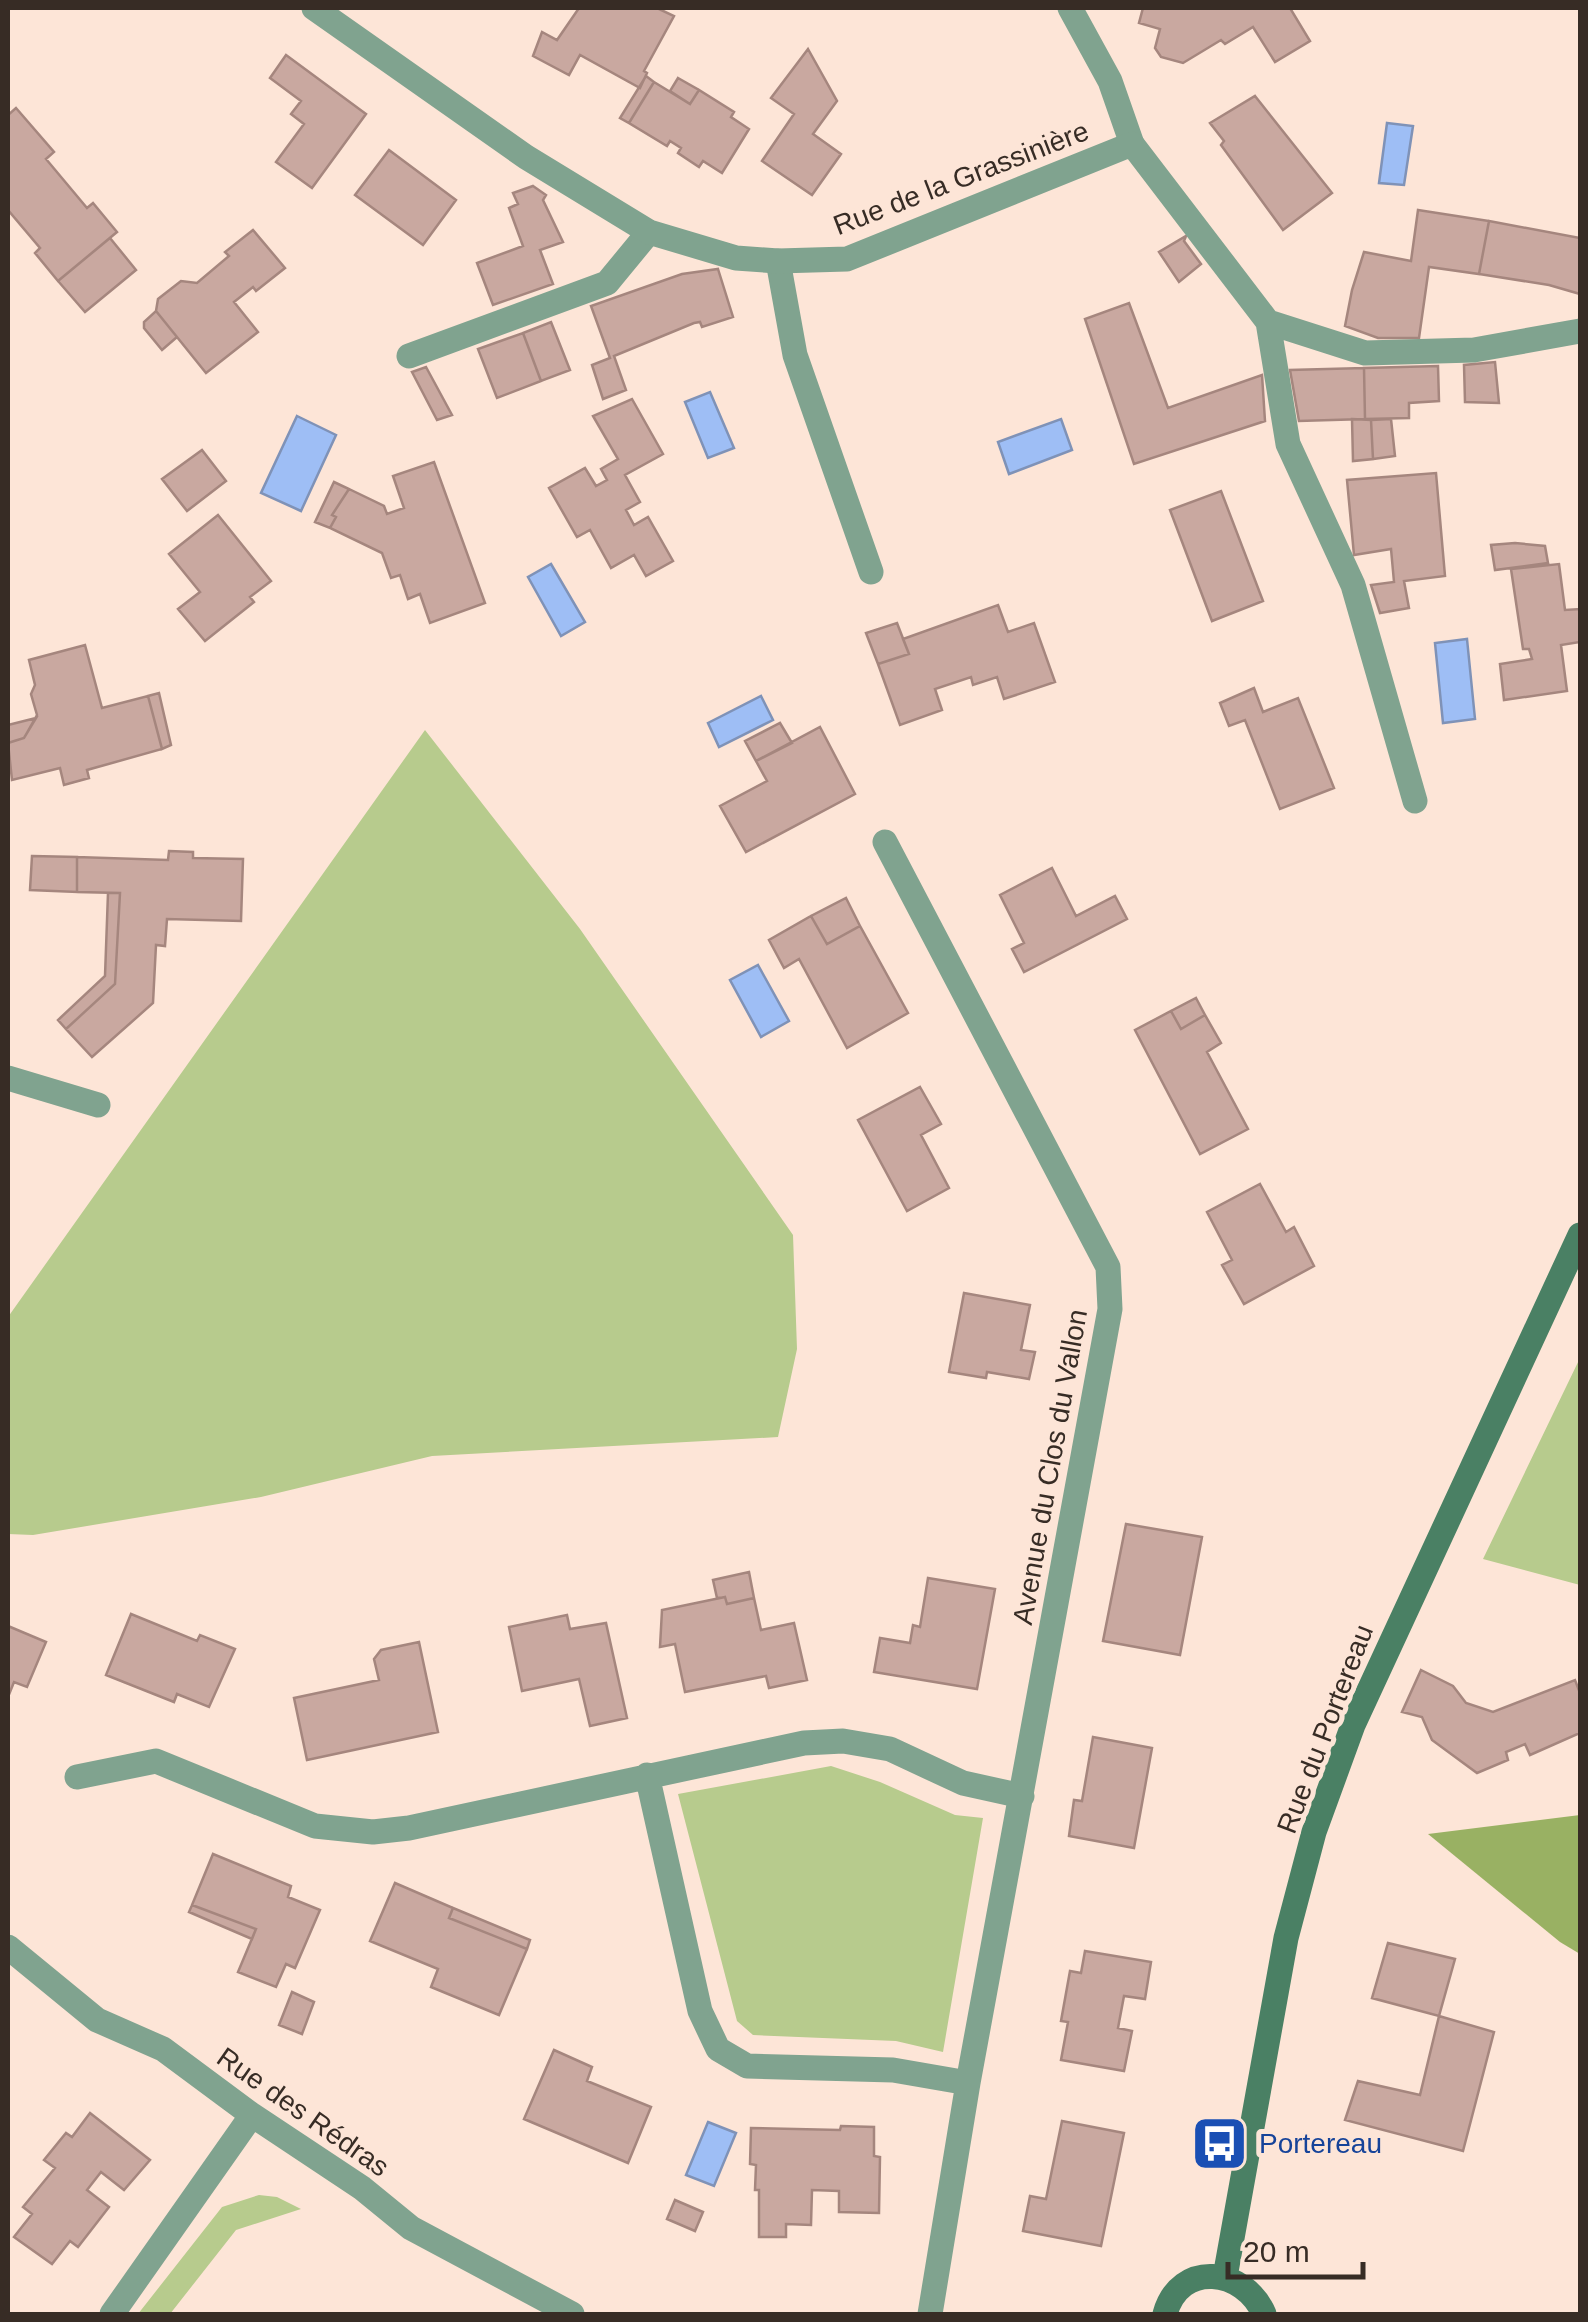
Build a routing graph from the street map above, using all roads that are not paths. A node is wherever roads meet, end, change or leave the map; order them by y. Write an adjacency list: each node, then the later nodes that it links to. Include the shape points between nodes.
1 (314, 8): 4 (street, Rue de la Grassinière, via 526,157)
2 (1070, 8): 3 (street, via 1110,81)
3 (1132, 144): 5 (street, Rue de la Grassinière, via 847,259); 6 (street, Rue de la Grassinière)
4 (650, 232): 5 (street, Rue de la Grassinière, via 736,258); 8 (street, via 607,283)
5 (778, 261): 9 (street, via 796,356)
6 (1268, 322): 7 (street, via 1365,353 1474,350); 10 (street, Rue de la Grassinière, via 1288,444 1353,585)
7 (1580, 331)
8 (408, 356)
9 (871, 572)
10 (1415, 801)
11 (885, 842): 17 (street, Avenue du Clos du Vallon, via 1108,1267 1110,1309)
12 (8, 1078): 13 (street)
13 (98, 1105)
14 (1580, 1235): 21 (street, Rue du Portereau, via 1353,1725 1314,1832 1286,1938)
15 (647, 1775): 16 (street, via 373,1832 316,1826 156,1761); 17 (street, via 843,1741 890,1750 964,1783); 19 (street, via 700,2012 718,2049 746,2066 892,2070)
16 (77, 1777)
17 (1022, 1796): 19 (street, Avenue du Clos du Vallon)
18 (8, 1947): 20 (street, Rue des Rédras, via 98,2020 163,2049)
19 (968, 2083): 24 (street, Avenue du Clos du Vallon)
20 (252, 2115): 22 (street); 23 (street, Rue des Rédras, via 411,2228)
21 (1225, 2278): 25 (street, via 1190,2282); 26 (street, via 1255,2296)
22 (112, 2314)
23 (572, 2314)
24 (930, 2314)
25 (1165, 2314)
26 (1264, 2314)

